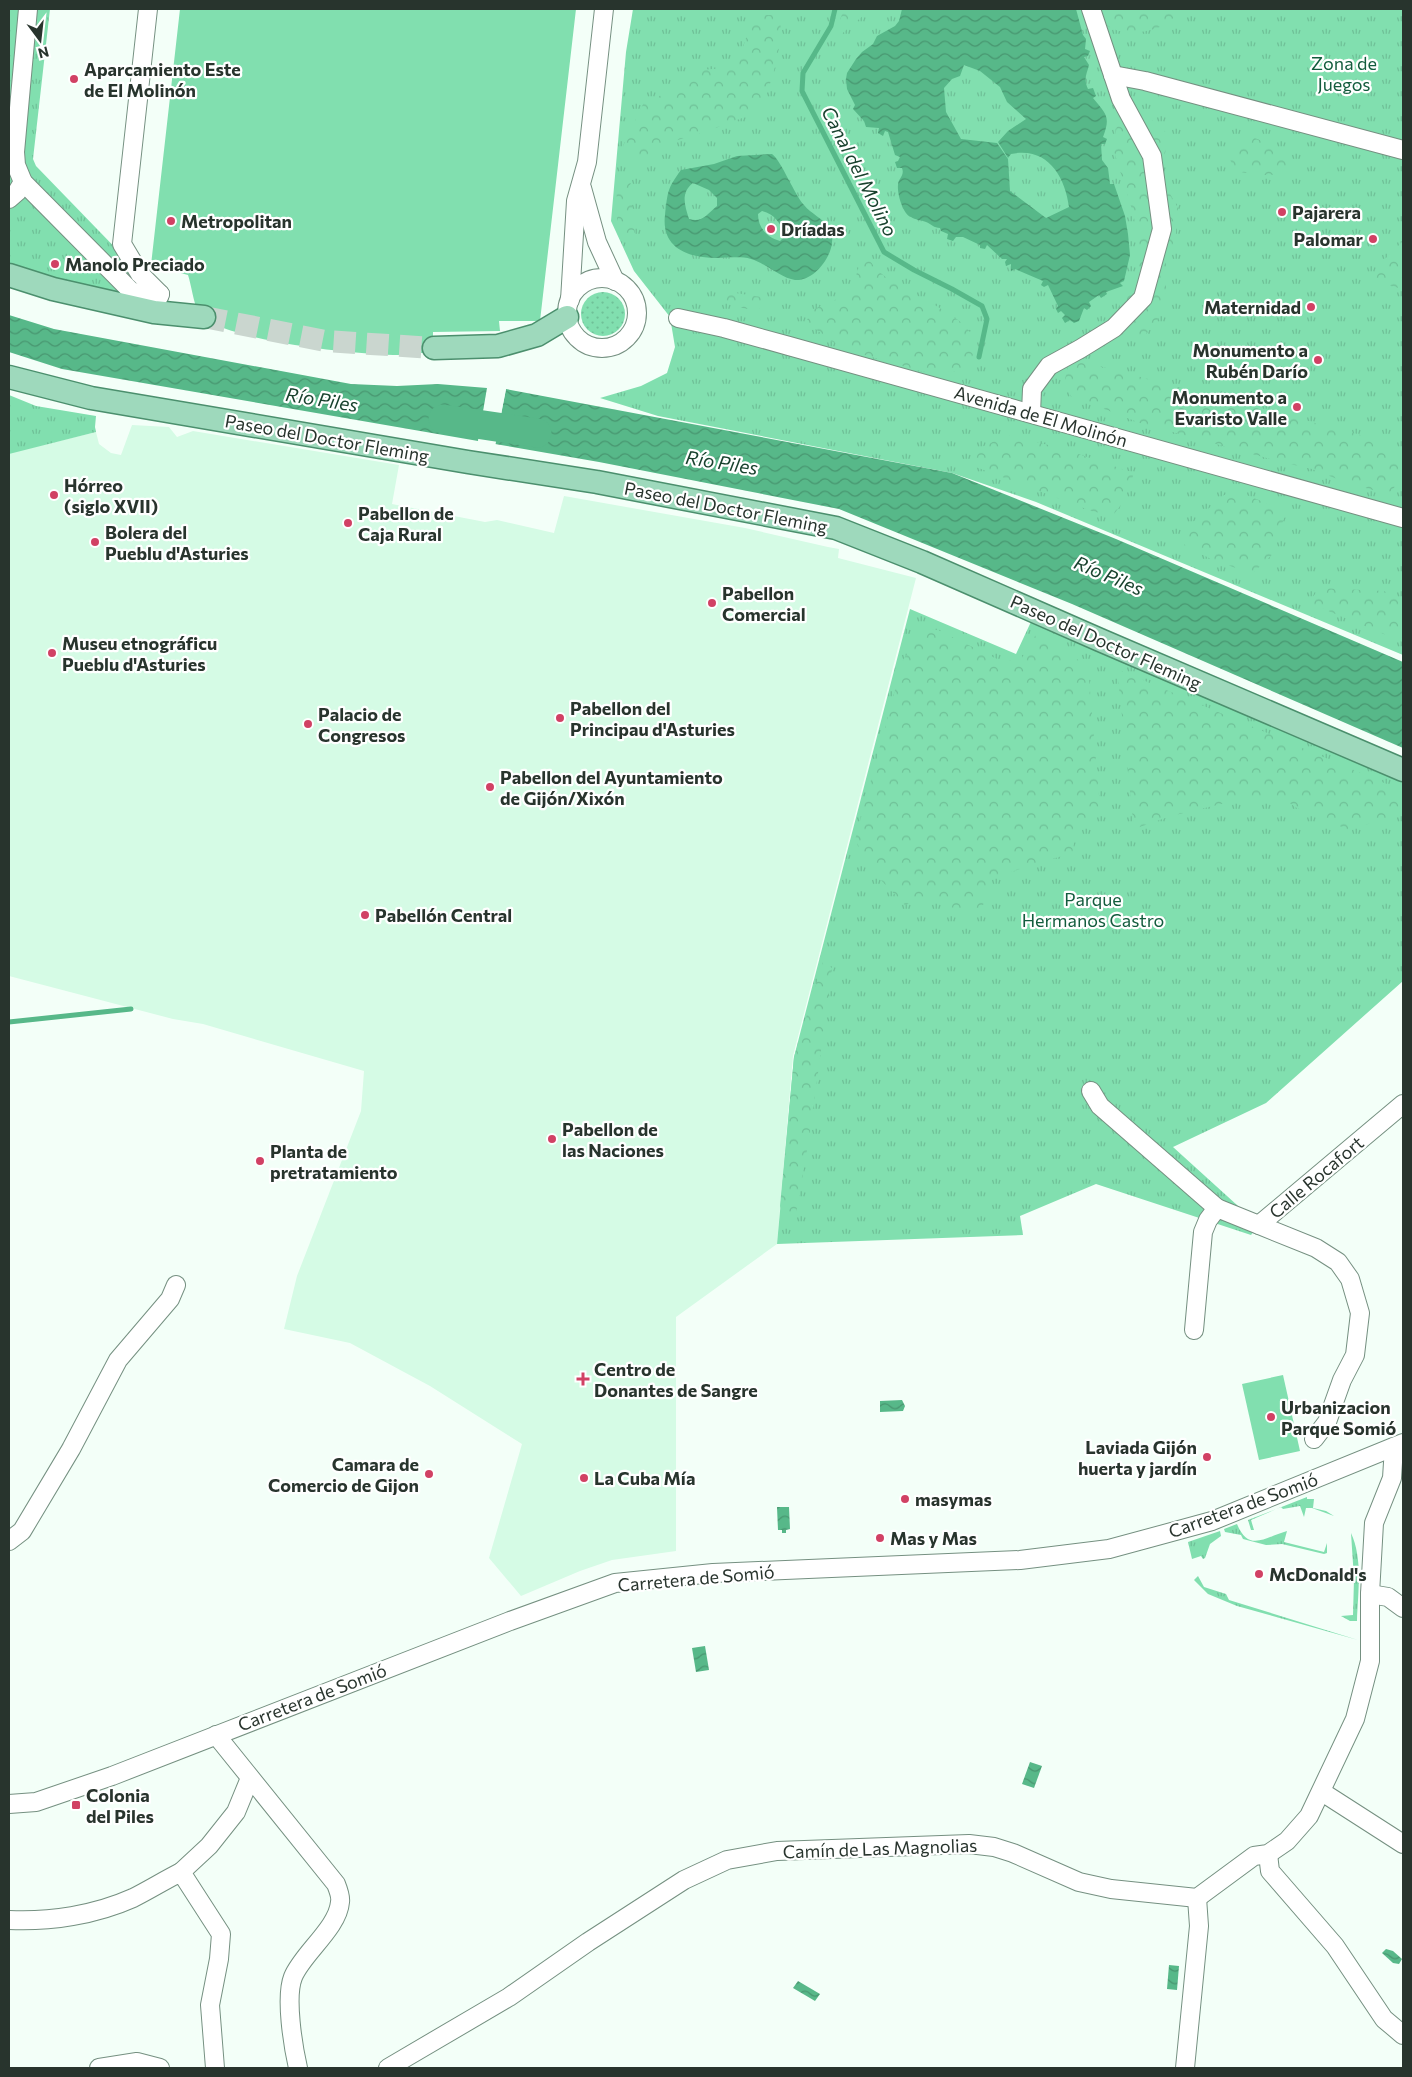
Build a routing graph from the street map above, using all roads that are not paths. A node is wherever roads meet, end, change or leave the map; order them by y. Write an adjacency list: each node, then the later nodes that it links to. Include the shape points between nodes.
1 (28, 9): 7 (street, via 15,152)
2 (148, 9): 12 (street, via 122,244)
3 (604, 9): 8 (street)
4 (1091, 9): 5 (street)
5 (1113, 75): 6 (street); 18 (street, via 1121,99 1152,156 1162,229 1143,298 1114,328 1049,366 1032,389)
6 (1403, 150)
7 (23, 182): 9 (street); 12 (street, via 132,292)
8 (582, 185): 11 (street, via 597,242); 13 (street, via 576,200)
9 (9, 200)
10 (9, 275): 12 (main road, via 53,289)
11 (615, 281): 13 (street, via 589,281 581,286); 13 (street, via 630,292 636,309 634,327 622,341 606,348 588,345 574,334)
12 (157, 303): 14 (main road)
13 (568, 308): 16 (main road, via 537,335 498,346)
14 (204, 318)
15 (678, 318): 18 (street, Avenida de El Molinón)
16 (434, 348)
17 (9, 377): 20 (main road, Paseo del Doctor Fleming, via 91,398 597,482 836,528)
18 (1031, 413): 19 (street, Avenida de El Molinón)
19 (1403, 518)
20 (1403, 770)
21 (1091, 1091): 23 (street, via 1100,1106)
22 (1403, 1104): 24 (street, Calle Rocafort)
23 (1217, 1208): 24 (street); 26 (street, via 1203,1232)
24 (1259, 1225): 27 (street, Calle Rocafort, via 1316,1248 1338,1262 1350,1279 1360,1313 1355,1354 1327,1422)
25 (176, 1284): 29 (street, via 170,1299 118,1360 27,1523)
26 (1194, 1330)
27 (1314, 1439)
28 (1398, 1445): 30 (street, via 1392,1478 1374,1523); 32 (street, Carretera de Somió, via 1212,1521 1109,1549 1020,1560 713,1573 615,1583)
29 (9, 1541)
30 (1370, 1594): 31 (street, via 1388,1597); 34 (street, via 1370,1661 1355,1719)
31 (1403, 1608)
32 (216, 1735): 33 (street); 35 (street, Carretera de Somió, via 36,1802)
33 (250, 1778): 38 (street, via 236,1812 209,1846); 45 (street, via 336,1884 340,1902 337,1915 293,1976 290,1993)
34 (1322, 1792): 36 (street); 37 (street, via 1309,1816 1287,1840)
35 (9, 1804)
36 (1403, 1844)
37 (1268, 1854): 39 (street, via 1254,1856); 41 (street, via 1270,1871 1335,1946 1384,2019)
38 (181, 1872): 40 (street, via 132,1898 87,1914 30,1921); 44 (street, via 221,1934 210,2005)
39 (1197, 1898): 46 (street, Camín de Las Magnolias, via 1111,1889 1079,1882 994,1846 969,1844 777,1851 727,1860 684,1880 509,1997); 47 (street, via 1199,1926)
40 (9, 1920)
41 (1403, 2035)
42 (98, 2068): 43 (street, via 137,2062)
43 (160, 2068)
44 (215, 2068)
45 (298, 2068)
46 (388, 2068)
47 (1185, 2068)

